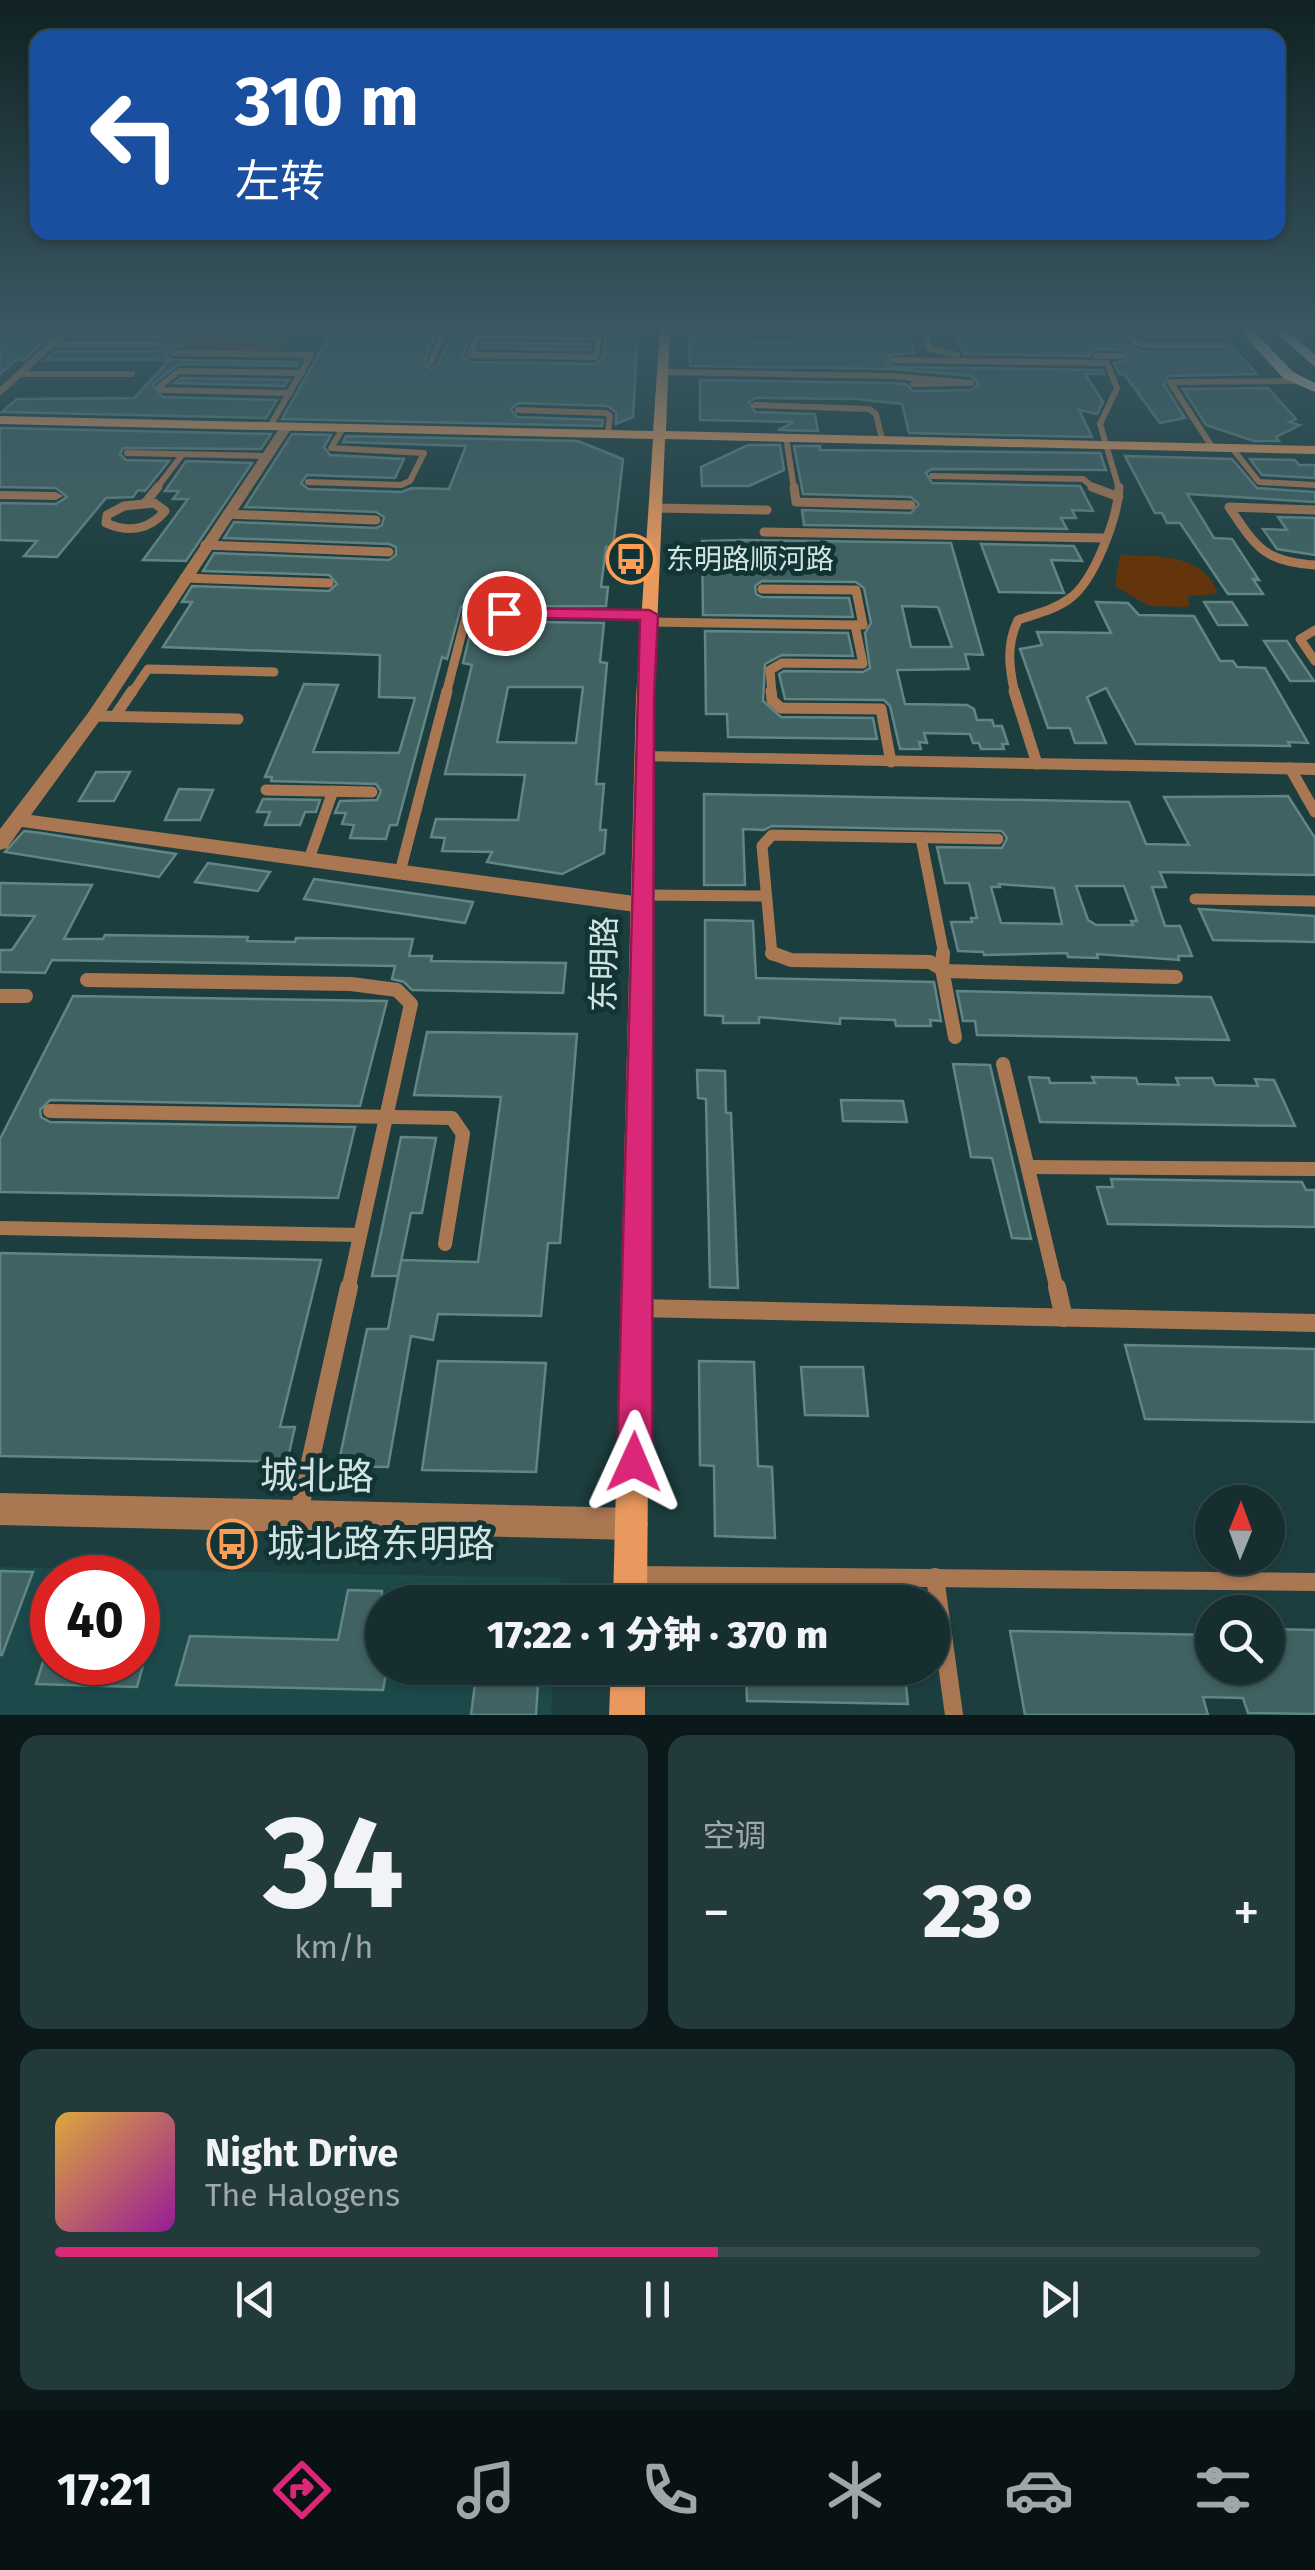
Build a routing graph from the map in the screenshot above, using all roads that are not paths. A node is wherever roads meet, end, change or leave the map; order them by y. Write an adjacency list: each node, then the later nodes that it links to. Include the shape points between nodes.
1 (285, 408): 8 (lane)
2 (660, 408): 11 (street, 东明路)
3 (841, 408): 13 (lane, via 876,414)
4 (1113, 408): 14 (lane, via 1100,424)
5 (1187, 408): 15 (lane)
6 (518, 410): 10 (lane, via 606,413)
7 (0, 420): 8 (street)
8 (278, 426): 9 (street); 20 (street)
9 (343, 428): 10 (street); 22 (lane, via 330,448 424,453 410,481)
10 (608, 434): 11 (street)
11 (659, 434): 12 (street); 29 (street, 东明路)
12 (786, 437): 13 (street); 28 (lane, via 796,502)
13 (882, 439): 14 (street)
14 (1104, 444): 15 (street); 26 (lane)
15 (1212, 447): 16 (street)
16 (1232, 448): 17 (street); 23 (lane, via 1260,482)
17 (1315, 450)
18 (127, 454): 19 (lane)
19 (182, 454): 20 (lane); 27 (lane)
20 (266, 456): 32 (street)
21 (932, 476): 26 (lane, via 1084,479 1097,492)
22 (308, 482)
23 (1315, 485)
24 (0, 495): 25 (street)
25 (56, 496)
26 (1119, 497): 35 (lane)
27 (144, 502): 27 (lane, via 159,505 164,515 131,529 106,523 117,508)
28 (911, 505)
29 (655, 508): 30 (lane); 42 (street, 东明路)
30 (767, 510)
31 (1315, 510): 38 (lane, via 1229,507 1265,557)
32 (227, 514): 33 (lane); 36 (street)
33 (376, 520)
34 (764, 532): 35 (lane)
35 (1104, 538): 52 (lane, via 1076,596 1018,620 1008,637 1008,664)
36 (206, 545): 37 (lane); 39 (street)
37 (389, 552)
38 (1315, 565)
39 (184, 578): 40 (lane); 47 (street)
40 (330, 582)
41 (762, 589): 43 (lane, via 856,590 863,625)
42 (649, 619): 43 (lane); 50 (street, 东明路); 64 (lane, via 467,613)
43 (855, 625): 51 (lane, via 863,664 782,663 770,670 772,700 781,708 881,710)
44 (1315, 630): 45 (lane, via 1300,638)
45 (1315, 661)
46 (274, 672): 48 (lane, via 148,669)
47 (94, 716): 48 (lane); 59 (street)
48 (115, 716): 49 (lane)
49 (238, 719)
50 (644, 758): 51 (street); 67 (street, 东明路)
51 (892, 762): 52 (street)
52 (1037, 764): 53 (street)
53 (1290, 768): 54 (street); 58 (lane)
54 (1315, 769)
55 (266, 790): 56 (lane)
56 (333, 791): 57 (lane); 63 (lane)
57 (372, 792)
58 (1315, 812)
59 (20, 820): 62 (street); 63 (street)
60 (921, 838): 61 (lane); 65 (lane, via 772,835 762,846); 69 (lane)
61 (998, 839)
62 (0, 844)
63 (310, 860): 64 (street)
64 (400, 872): 67 (street)
65 (766, 896): 67 (lane); 69 (lane, via 772,956 930,962)
66 (1195, 898): 68 (lane)
67 (642, 900): 83 (street, 东明路)
68 (1315, 901)
69 (942, 970): 70 (lane); 74 (lane)
70 (1176, 976)
71 (87, 980): 77 (lane, via 397,990 412,1004)
72 (0, 996): 73 (lane)
73 (26, 996)
74 (955, 1036)
75 (1003, 1064): 78 (lane)
76 (50, 1111): 77 (lane)
77 (386, 1117): 81 (lane); 82 (lane, via 452,1118 462,1134)
78 (1028, 1167): 79 (lane); 84 (lane)
79 (1314, 1169)
80 (0, 1228): 81 (lane)
81 (360, 1235): 87 (lane)
82 (445, 1244)
83 (637, 1308): 84 (lane); 88 (street, 东明路)
84 (1064, 1318): 85 (lane)
85 (1315, 1323)
86 (0, 1509): 87 (street, 城北路)
87 (298, 1516): 88 (street, 城北路)
88 (632, 1524): 89 (street, 东明路)
89 (631, 1574): 90 (lane); 92 (street, 东明路)
90 (935, 1577): 91 (lane); 95 (lane)
91 (1315, 1582)
92 (631, 1585)
93 (627, 1685): 94 (street)
94 (626, 1715)
95 (954, 1715)

